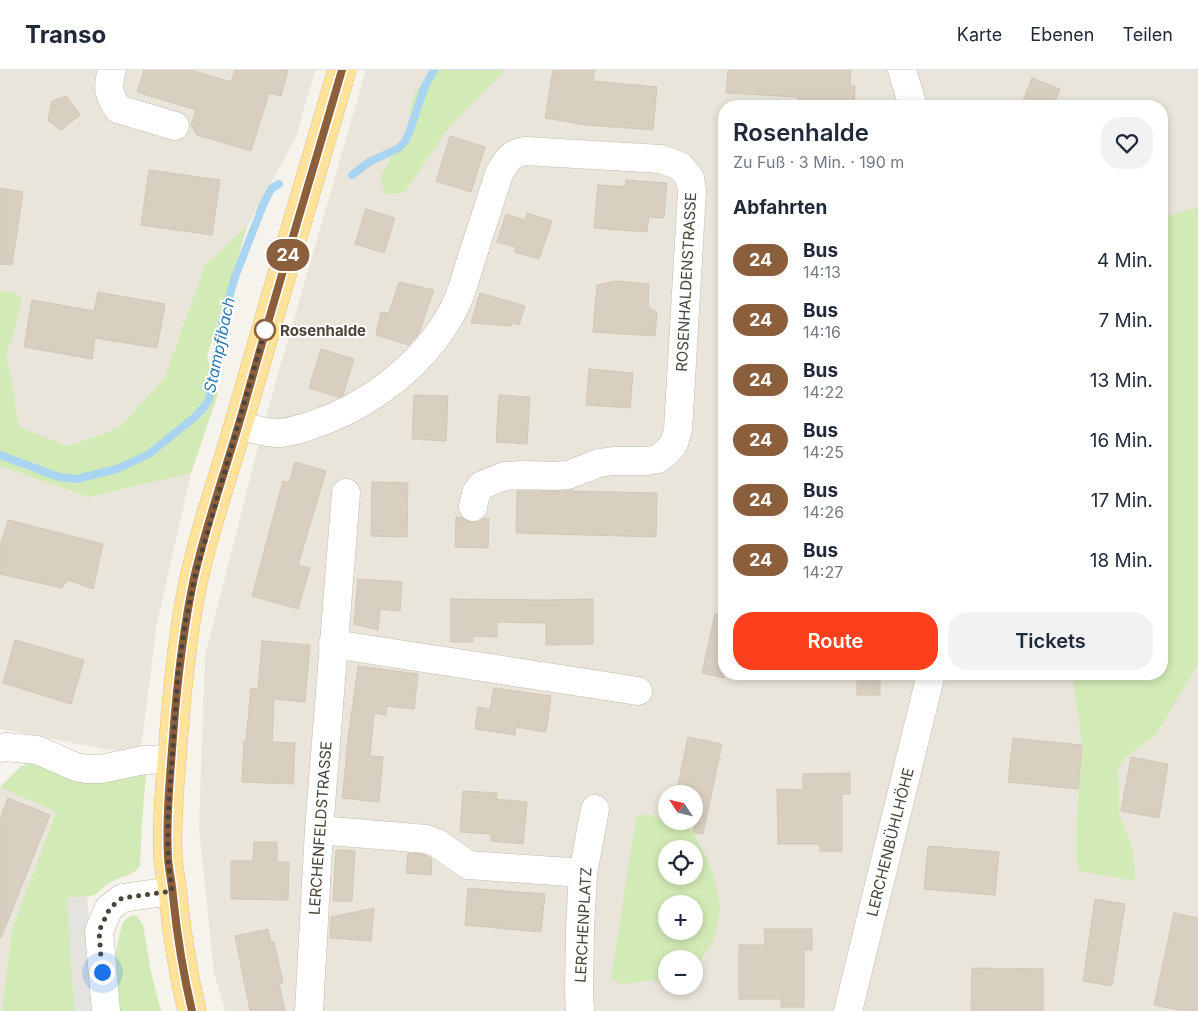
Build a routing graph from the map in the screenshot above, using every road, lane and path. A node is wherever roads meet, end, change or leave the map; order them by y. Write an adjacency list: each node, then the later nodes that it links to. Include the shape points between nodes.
1 (112, 70): 5 (street, via 108,84 118,109)
2 (342, 70): 6 (main road)
3 (902, 70): 4 (street)
4 (912, 100)
5 (175, 126)
6 (238, 425): 8 (street, ROSENHALDENSTRASSE, via 277,433 295,431 327,420 356,407 417,360 448,320 460,297 499,174 515,153 661,159 680,166 690,178 692,192 678,430 674,443 658,458 647,461 598,463 568,476 505,476 482,485 476,493); 13 (main road, via 195,576 185,625)
7 (346, 493): 9 (street, LERCHENFELDSTRASSE)
8 (473, 507)
9 (333, 644): 11 (street); 15 (street, LERCHENFELDSTRASSE)
10 (930, 680): 22 (street, LERCHENBÜHLHÖHE)
11 (638, 691)
12 (0, 748): 13 (street, via 37,750 87,769)
13 (172, 759): 17 (main road, via 168,818)
14 (595, 809): 16 (street, LERCHENPLATZ)
15 (319, 830): 16 (street, via 426,839 468,865); 20 (street, LERCHENFELDSTRASSE)
16 (583, 873): 21 (street, LERCHENPLATZ)
17 (172, 891): 18 (street, via 122,898 105,917 99,931); 19 (main road)
18 (106, 1011)
19 (192, 1011)
20 (309, 1011)
21 (580, 1011)
22 (848, 1011)

